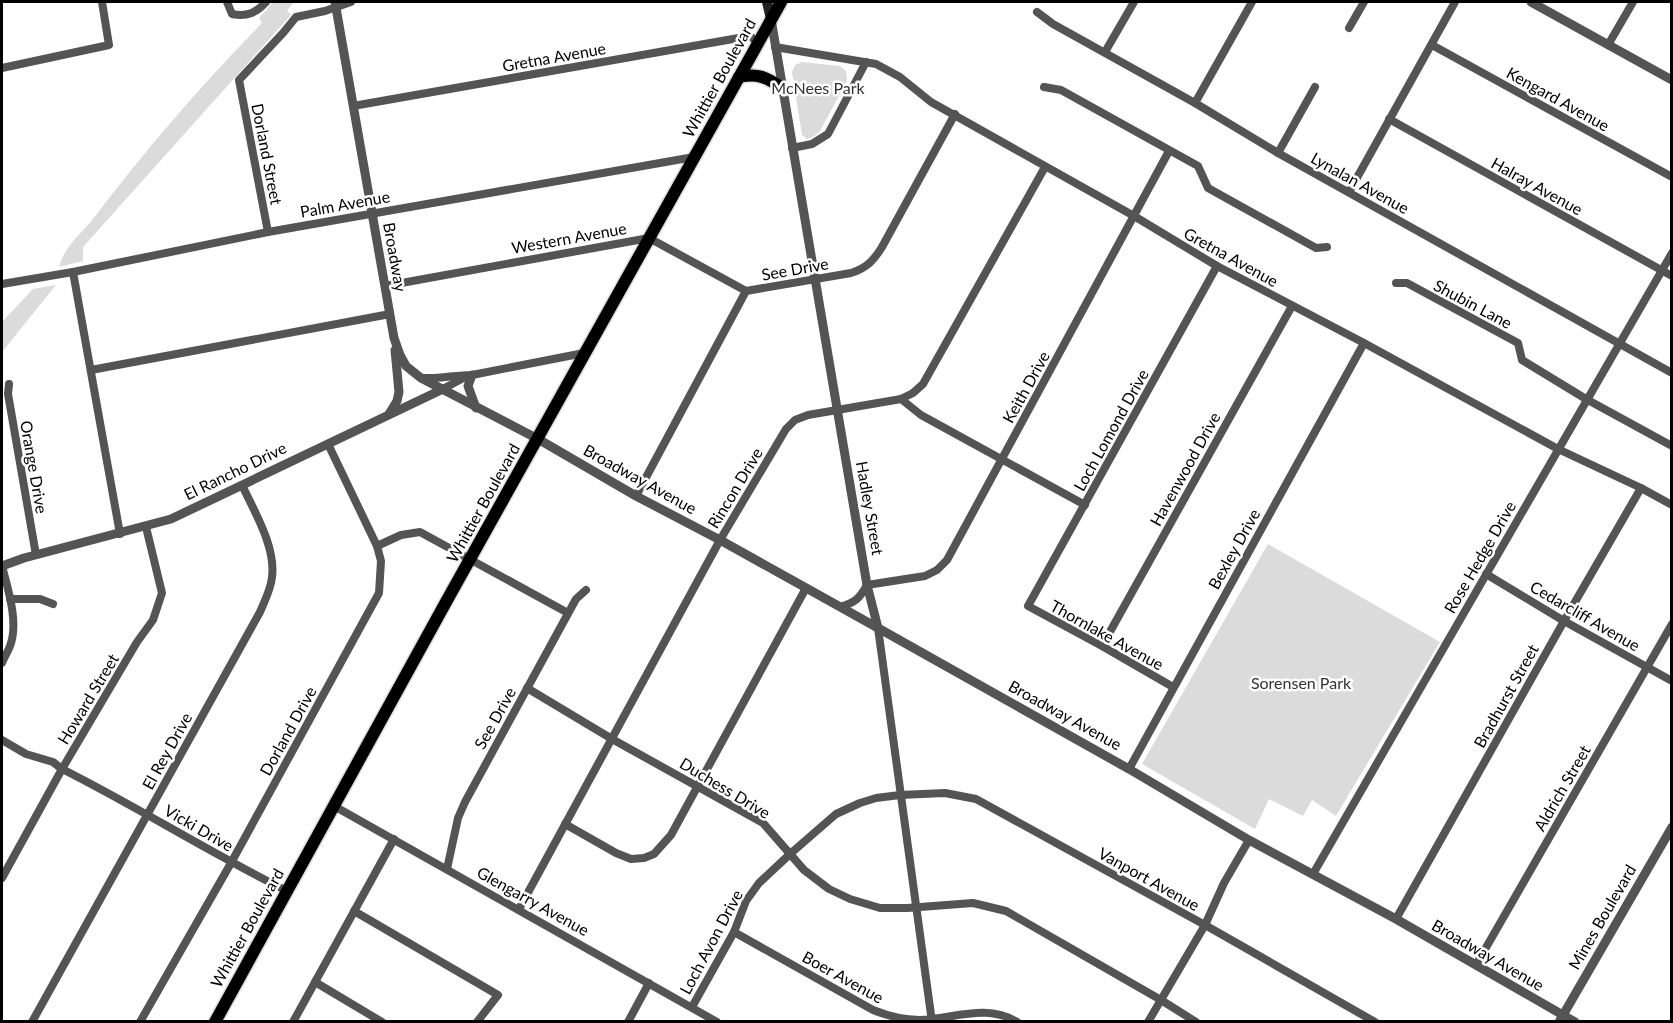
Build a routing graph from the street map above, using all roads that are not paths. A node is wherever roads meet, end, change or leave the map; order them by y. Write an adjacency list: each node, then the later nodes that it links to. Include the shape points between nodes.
1 (102, 2): 23 (street, via 109,45)
2 (227, 2): 3 (street, via 232,15 241,16 256,12)
3 (266, 2)
4 (351, 2): 13 (street)
5 (767, 2): 15 (main road, Hadley Street)
6 (781, 2): 15 (main road, Whittier Boulevard)
7 (1134, 2): 21 (street)
8 (1252, 2): 29 (street)
9 (1364, 2): 16 (street)
10 (1455, 2): 18 (street)
11 (1531, 2): 19 (street)
12 (1633, 2): 19 (street)
13 (336, 4): 30 (street, Broadway); 42 (street, Dorland Street, via 325,11 296,17 239,80)
14 (1037, 12): 21 (street, Lynalan Avenue)
15 (771, 19): 17 (main road, Whittier Boulevard); 20 (street, Hadley Street)
16 (1349, 28)
17 (758, 43): 24 (main road, Whittier Boulevard); 30 (street, Gretna Avenue, via 748,36)
18 (1432, 45): 32 (street); 38 (street, Kengard Avenue)
19 (1608, 45): 25 (street)
20 (775, 47): 22 (street, Gretna Avenue); 28 (street, Hadley Street)
21 (1105, 52): 29 (street, Lynalan Avenue)
22 (866, 62): 31 (street, Gretna Avenue, via 900,77 931,102); 33 (street, via 828,134 812,144)
23 (2, 68)
24 (739, 77): 28 (main road, via 752,74 768,78); 36 (main road, Whittier Boulevard)
25 (1671, 80)
26 (1044, 87): 34 (street, via 1060,90)
27 (1315, 87): 35 (street)
28 (782, 88): 33 (street, Hadley Street)
29 (1195, 103): 35 (street, Lynalan Avenue)
30 (353, 106): 40 (street, Broadway)
31 (955, 114): 37 (street, Gretna Avenue); 50 (street, See Drive, via 874,259 860,270)
32 (1389, 120): 39 (street); 47 (street, Halray Avenue)
33 (792, 148): 50 (street, Hadley Street)
34 (1169, 151): 41 (street, Keith Drive); 44 (street, via 1198,166 1208,188 1316,248)
35 (1278, 153): 39 (street, Lynalan Avenue)
36 (694, 157): 40 (street, Palm Avenue); 43 (main road, Whittier Boulevard)
37 (1045, 167): 41 (street, Gretna Avenue); 67 (street, Rincon Drive, via 930,374 913,393)
38 (1671, 177)
39 (1348, 192): 59 (street, Lynalan Avenue)
40 (372, 213): 42 (street, Palm Avenue); 53 (street, Broadway)
41 (1134, 216): 46 (street, Gretna Avenue); 76 (street, Keith Drive)
42 (268, 232): 48 (street, Palm Avenue)
43 (650, 238): 53 (street, Western Avenue); 54 (street, Western Avenue); 60 (main road, Whittier Boulevard)
44 (1327, 247)
45 (1671, 253): 47 (street, Rose Hedge Drive)
46 (1217, 266): 55 (street, Gretna Avenue); 80 (street, Loch Lomond Drive)
47 (1662, 270): 49 (street, Halray Avenue); 59 (street, Rose Hedge Drive)
48 (74, 272): 52 (street, Palm Avenue); 61 (street)
49 (1671, 276)
50 (816, 279): 54 (street, See Drive); 70 (street, Hadley Street)
51 (1396, 283): 68 (street, Shubin Lane, via 1407,283 1518,343 1522,360)
52 (2, 285)
53 (385, 286): 56 (street, Broadway)
54 (746, 291): 79 (street, See Drive)
55 (1292, 306): 58 (street, Gretna Avenue); 101 (street, Havenwood Drive)
56 (390, 314): 57 (street, Broadway); 61 (street)
57 (394, 338): 64 (street, Broadway, via 406,366); 71 (street, via 399,392)
58 (1364, 343): 75 (street, Gretna Avenue); 105 (street, Bexley Drive)
59 (1620, 344): 62 (street, Lynalan Avenue); 68 (street, Rose Hedge Drive)
60 (584, 353): 63 (street, El Rancho Drive); 72 (main road, Whittier Boulevard)
61 (91, 370): 83 (street)
62 (1671, 373)
63 (471, 375): 64 (street, El Rancho Drive); 66 (street, El Rancho Drive); 69 (street, via 468,386)
64 (421, 378): 66 (street, Broadway)
65 (9, 384): 86 (street, Orange Drive)
66 (441, 390): 69 (street, Broadway); 71 (street, El Rancho Drive)
67 (901, 399): 70 (street, Rincon Drive); 76 (street, via 921,415)
68 (1586, 399): 74 (street, Shubin Lane); 75 (street, Rose Hedge Drive)
69 (476, 408): 72 (street, Broadway)
70 (838, 410): 84 (street, Rincon Drive, via 808,415 786,429); 90 (street, Hadley Street)
71 (388, 415): 73 (street, El Rancho Drive)
72 (538, 439): 79 (street, Broadway Avenue); 87 (main road, Whittier Boulevard)
73 (328, 444): 77 (street, El Rancho Drive); 85 (street, Dorland Drive)
74 (1671, 446)
75 (1558, 449): 78 (street, Gretna Avenue); 89 (street, Rose Hedge Drive)
76 (1001, 459): 80 (street); 90 (street, Keith Drive, via 947,560 937,570 925,576)
77 (242, 485): 82 (street, El Rancho Drive); 114 (street, El Rey Drive, via 273,560 269,592)
78 (1641, 488): 81 (street, Gretna Avenue); 98 (street, Bradhurst Street)
79 (636, 496): 84 (street, Broadway Avenue)
80 (1085, 504): 95 (street, Loch Lomond Drive)
81 (1671, 505)
82 (146, 527): 83 (street, El Rancho Drive); 109 (street, Howard Street, via 162,593 153,620)
83 (120, 534): 86 (street, El Rancho Drive)
84 (720, 540): 91 (street, Broadway Avenue); 107 (street, Rincon Drive)
85 (377, 546): 87 (street, via 420,532); 120 (street, Dorland Drive, via 381,561 379,593)
86 (36, 555): 88 (street, El Rancho Drive)
87 (471, 559): 97 (street); 113 (main road, Whittier Boulevard)
88 (2, 566): 93 (street)
89 (1486, 574): 98 (street, Cedarcliff Avenue); 122 (street, Rose Hedge Drive)
90 (867, 585): 96 (street, via 854,603); 100 (street, Hadley Street)
91 (806, 588): 96 (street, Broadway Avenue); 111 (street)
92 (586, 590): 97 (street, See Drive)
93 (10, 599): 94 (street, via 40,598); 102 (street, via 13,632)
94 (53, 604)
95 (1028, 606): 101 (street, Thornlake Avenue)
96 (840, 607): 100 (street, Broadway Avenue)
97 (568, 613): 106 (street, See Drive)
98 (1564, 621): 103 (street, Cedarcliff Avenue); 128 (street, Bradhurst Street)
99 (1671, 624): 103 (street, Aldrich Street)
100 (878, 628): 110 (street, Broadway Avenue); 112 (street, Hadley Street)
101 (1101, 646): 105 (street, Thornlake Avenue)
102 (2, 663)
103 (1647, 667): 104 (street, Cedarcliff Avenue); 131 (street, Aldrich Street)
104 (1671, 681)
105 (1173, 687): 110 (street, Bexley Drive)
106 (527, 688): 107 (street, Duchess Drive); 121 (street, See Drive, via 465,802)
107 (612, 739): 111 (street, Duchess Drive); 115 (street, Rincon Drive)
108 (2, 740): 109 (street, Vicki Drive)
109 (62, 769): 114 (street, Vicki Drive); 123 (street, Howard Street)
110 (1129, 769): 118 (street, Broadway Avenue)
111 (698, 786): 115 (street, via 671,835 654,854 644,858 631,859 616,853); 119 (street, Duchess Drive, via 764,823)
112 (900, 795): 119 (street, Loch Avon Drive, via 876,798 836,814); 125 (street, Hadley Street); 129 (street, Vanport Avenue, via 945,793 976,799)
113 (334, 806): 117 (street, Glengarry Avenue); 124 (main road, Whittier Boulevard)
114 (148, 814): 120 (street, Vicki Drive); 138 (street, El Rey Drive)
115 (565, 824): 126 (street, Rincon Drive)
116 (1671, 827): 136 (street, Mines Boulevard)
117 (394, 839): 121 (street, Glengarry Avenue); 127 (street)
118 (1249, 840): 122 (street, Broadway Avenue); 129 (street)
119 (790, 854): 125 (street, Duchess Drive, via 829,889 850,899 880,908); 130 (street, Loch Avon Drive, via 746,901)
120 (231, 863): 124 (street, Vicki Drive); 139 (street, Dorland Drive)
121 (447, 868): 126 (street, Glengarry Avenue)
122 (1313, 874): 128 (street, Broadway Avenue)
123 (2, 878)
124 (286, 891): 140 (main road, Whittier Boulevard)
125 (917, 906): 134 (street, Duchess Drive, via 973,903 1006,911); 137 (street, Hadley Street)
126 (519, 909): 133 (street, Glengarry Avenue)
127 (354, 911): 132 (street); 143 (street, via 498,995)
128 (1396, 919): 131 (street, Broadway Avenue)
129 (1205, 925): 134 (street); 149 (street, Vanport Avenue)
130 (734, 932): 135 (street, Loch Avon Drive); 137 (street, Boer Avenue, via 873,1010 901,1018)
131 (1476, 965): 136 (street, Broadway Avenue)
132 (315, 982): 141 (street); 142 (street)
133 (649, 983): 135 (street, Glengarry Avenue); 144 (street)
134 (1161, 1000): 147 (street); 148 (street, Duchess Drive)
135 (692, 1007): 145 (street, Glengarry Avenue)
136 (1561, 1018): 150 (street, Broadway Avenue)
137 (932, 1020): 146 (street, Boer Avenue, via 980,1012)
138 (32, 1022)
139 (140, 1022)
140 (215, 1022)
141 (293, 1022)
142 (382, 1022)
143 (477, 1022)
144 (628, 1022)
145 (717, 1022)
146 (1017, 1022)
147 (1148, 1022)
148 (1196, 1022)
149 (1375, 1022)
150 (1575, 1022)

